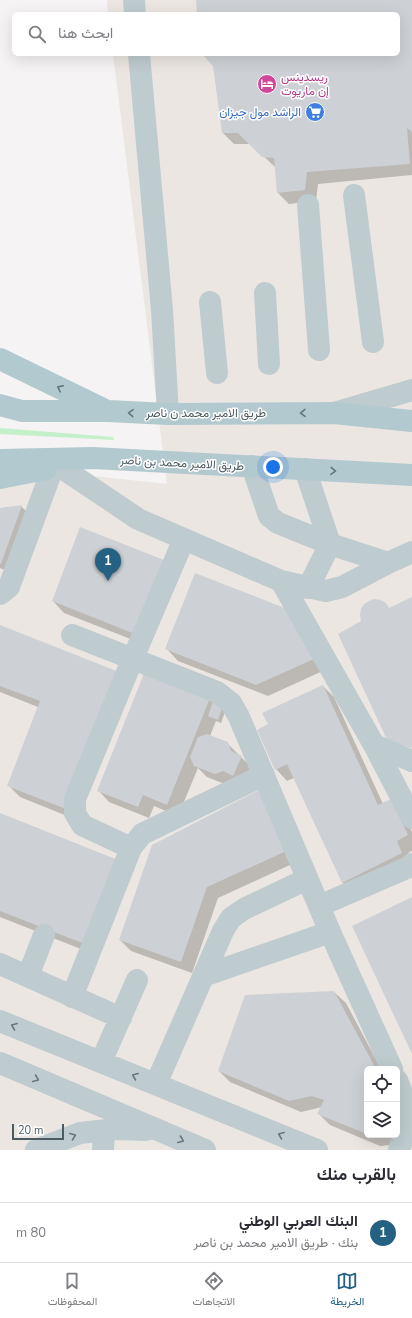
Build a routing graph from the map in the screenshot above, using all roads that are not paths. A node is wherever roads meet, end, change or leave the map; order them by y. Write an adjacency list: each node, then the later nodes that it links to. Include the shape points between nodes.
1 (134, 0): 2 (street)
2 (135, 12)
3 (139, 56): 17 (street, via 161,302)
4 (354, 195): 8 (street)
5 (308, 205): 9 (street)
6 (265, 293): 11 (street)
7 (210, 302): 12 (street)
8 (373, 342)
9 (319, 350)
10 (0, 359): 15 (main road, one-way to 10)
11 (269, 364)
12 (217, 373)
13 (412, 390): 16 (street)
14 (0, 405): 15 (main road, طريق الامير محمد ن ناصر, via 22,411)
15 (108, 411): 17 (main road, طريق الامير محمد ن ناصر, one-way to 15)
16 (334, 412): 17 (main road, طريق الامير محمد ن ناصر, one-way to 17); 18 (main road, طريق الامير محمد ن ناصر)
17 (168, 414)
18 (412, 421)
19 (93, 458): 20 (main road, طريق الامير محمد بن ناصر); 21 (main road); 22 (main road, طريق الامير محمد بن ناصر)
20 (0, 460)
21 (56, 466): 25 (main road); 26 (street, via 138,519); 32 (street, via 9,587)
22 (252, 466): 23 (main road, طريق الامير محمد بن ناصر); 27 (street, via 269,516 278,523)
23 (306, 469): 24 (main road, طريق الامير محمد بن ناصر, one-way to 24); 27 (street)
24 (412, 475)
25 (0, 478)
26 (184, 539): 30 (street); 34 (street)
27 (330, 544): 29 (street); 31 (street)
28 (412, 552): 29 (street)
29 (388, 563): 31 (street, via 342,588 326,591)
30 (281, 581): 31 (street); 35 (street)
31 (308, 588)
32 (0, 594)
33 (72, 635): 34 (street)
34 (132, 658): 37 (street, via 217,692 231,703); 39 (street, via 75,799 75,813 82,825)
35 (374, 745): 36 (street); 38 (street)
36 (412, 761)
37 (264, 775): 39 (street, via 142,834); 41 (street)
38 (412, 818)
39 (131, 848): 49 (street)
40 (412, 864): 42 (street)
41 (307, 878): 42 (street); 47 (street, via 231,918)
42 (319, 906): 43 (street)
43 (330, 932): 47 (street); 54 (street)
44 (44, 935): 46 (street)
45 (0, 964): 46 (street)
46 (28, 976): 49 (street)
47 (203, 976): 55 (street)
48 (137, 980): 50 (street)
49 (72, 997): 50 (street)
50 (121, 1018): 52 (street)
51 (0, 1021): 52 (street, one-way to 51)
52 (101, 1062): 55 (street, one-way to 52)
53 (0, 1063): 57 (street, one-way to 57)
54 (391, 1066)
55 (156, 1084): 61 (street, one-way to 55)
56 (400, 1088): 62 (street, via 408,1108 409,1122)
57 (156, 1130): 58 (street, via 118,1130); 60 (street, one-way to 60)
58 (103, 1140): 59 (street, one-way to 58, via 80,1133)
59 (36, 1150)
60 (205, 1150)
61 (317, 1150)
62 (399, 1150)

